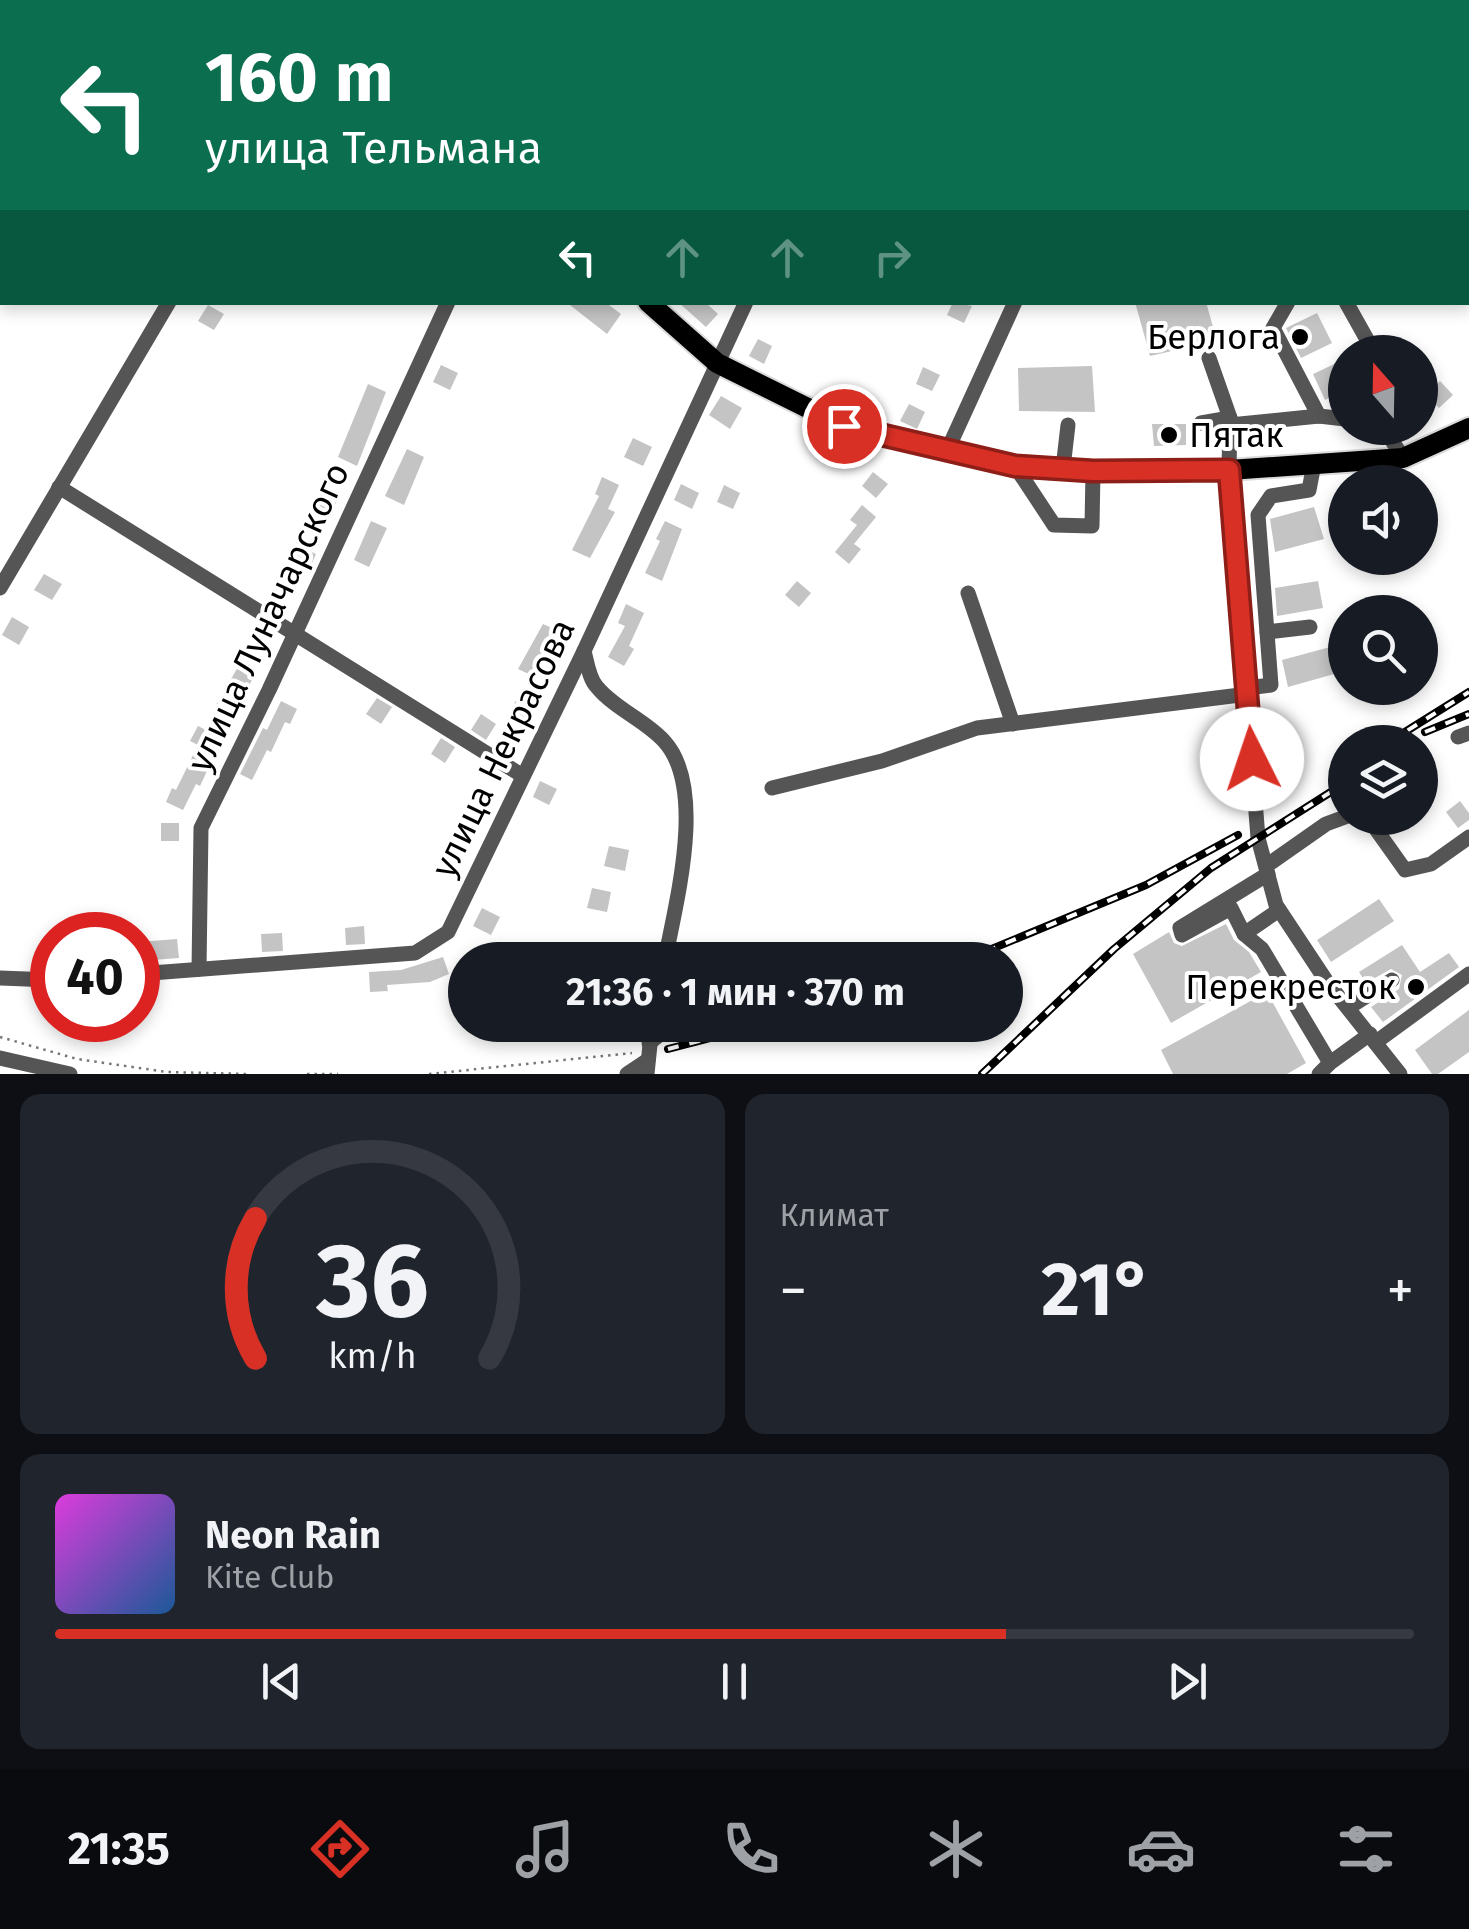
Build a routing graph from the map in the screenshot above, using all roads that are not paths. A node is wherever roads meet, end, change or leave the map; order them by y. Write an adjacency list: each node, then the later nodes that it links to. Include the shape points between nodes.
1 (167, 305): 26 (street)
2 (447, 305): 31 (street, улица Луначарского)
3 (651, 305): 10 (main road)
4 (745, 305): 10 (street, улица Некрасова)
5 (1013, 305): 19 (street)
6 (1286, 305): 11 (street, via 1272,328)
7 (1348, 305): 8 (street)
8 (1364, 335)
9 (1208, 358): 13 (street)
10 (717, 363): 19 (main road, via 844,426); 32 (street, улица Некрасова)
11 (1319, 416): 12 (street); 13 (street)
12 (1328, 417)
13 (1230, 421): 14 (street); 24 (street)
14 (1200, 423)
15 (1068, 426): 23 (street)
16 (1469, 428): 20 (main road)
17 (1395, 445): 20 (street)
18 (1401, 445): 20 (street)
19 (947, 451): 22 (main road)
20 (1403, 458): 21 (main road)
21 (1314, 464): 24 (main road); 30 (street, via 1309,490 1271,496 1258,515)
22 (1015, 466): 23 (main road); 25 (street, via 1054,525 1092,526)
23 (1063, 468): 25 (main road)
24 (1229, 470): 25 (main road); 33 (street)
25 (1093, 471)
26 (59, 487): 27 (street); 31 (street)
27 (0, 588)
28 (968, 592): 34 (street)
29 (1310, 627): 30 (street)
30 (1267, 632): 33 (street, via 1271,685)
31 (294, 634): 35 (street); 44 (street, улица Луначарского, via 200,828)
32 (584, 651): 35 (street, улица Некрасова); 43 (street, via 594,685 663,740 679,762 688,822)
33 (1247, 691): 34 (street); 40 (street, via 1258,838)
34 (1013, 724): 36 (street, via 978,728)
35 (524, 776): 44 (street, улица Некрасова, via 448,932 416,953)
36 (772, 788)
37 (1328, 823): 40 (street)
38 (1380, 835): 39 (street, via 1405,870 1432,864)
39 (1469, 837)
40 (1267, 870): 41 (street); 42 (street, via 1180,928 1182,935 1231,908)
41 (1279, 910): 42 (street); 50 (street)
42 (1244, 934): 54 (street, via 1262,949)
43 (668, 942)
44 (200, 969): 45 (street, улица Некрасова)
45 (160, 972)
46 (1469, 974): 51 (street)
47 (0, 978): 48 (street)
48 (30, 979)
49 (1392, 980): 50 (street)
50 (1348, 1008): 51 (street)
51 (1373, 1038): 54 (street); 57 (street)
52 (648, 1057): 56 (street)
53 (0, 1058): 55 (street)
54 (1324, 1068)
55 (70, 1074)
56 (628, 1074)
57 (1400, 1074)

